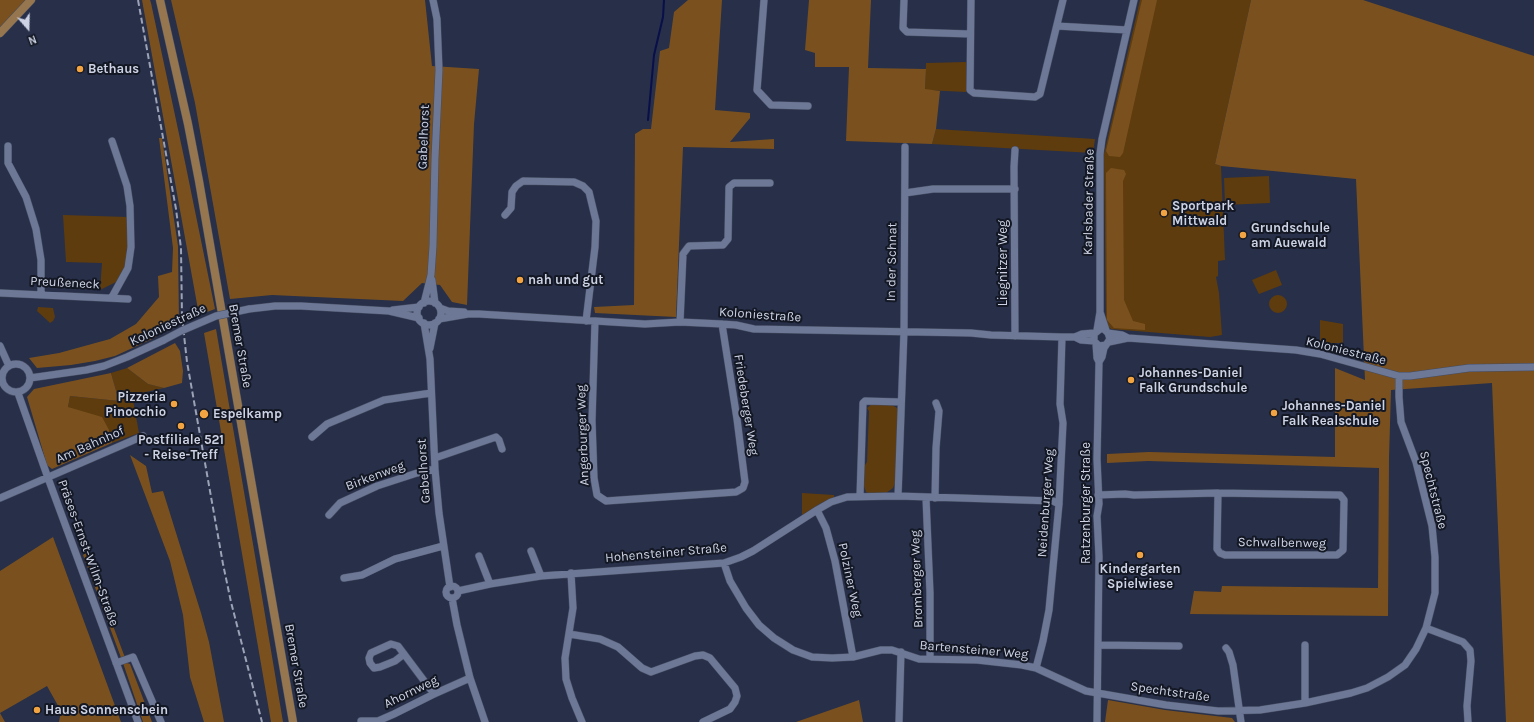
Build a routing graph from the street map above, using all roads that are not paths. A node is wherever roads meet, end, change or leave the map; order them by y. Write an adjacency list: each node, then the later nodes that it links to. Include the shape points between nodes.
1 (31, 0): 11 (main road)
2 (160, 0): 107 (main road, Bremer Straße, via 198,174)
3 (433, 0): 22 (street, Gabelhorst, via 437,19 439,70)
4 (764, 0): 13 (street, via 757,90 771,105)
5 (904, 0): 12 (street, via 903,28 907,32)
6 (971, 0): 12 (street)
7 (1063, 0): 9 (street)
8 (1134, 0): 10 (street, Karlsbader Straße)
9 (1057, 26): 10 (street); 12 (street, via 1040,94 1035,97 974,93 970,90)
10 (1127, 30): 30 (street, Karlsbader Straße, via 1100,154)
11 (0, 33)
12 (970, 34)
13 (808, 106)
14 (112, 141): 25 (street, via 127,186 131,247 128,268)
15 (8, 146): 24 (street, via 8,163 26,197 36,229 41,260)
16 (904, 146): 20 (street, In der Schnat)
17 (1015, 150): 19 (street, Liegnitzer Weg)
18 (770, 183): 36 (street, via 734,183 729,187 728,239 723,245 689,246 683,254)
19 (1015, 189): 20 (street, via 957,188); 41 (street, Liegnitzer Weg)
20 (905, 193): 38 (street, In der Schnat)
21 (505, 215): 33 (street, via 511,208 512,192 523,181 574,182 589,192 596,228)
22 (431, 275): 27 (street, Gabelhorst); 28 (street, Gabelhorst)
23 (0, 293): 24 (street, Preußeneck)
24 (41, 294): 25 (street, Preußeneck)
25 (112, 297): 26 (street, Preußeneck)
26 (128, 298)
27 (422, 305): 28 (street, via 428,301); 29 (street, Koloniestraße); 32 (street, via 418,312)
28 (438, 305): 31 (street, Koloniestraße, via 448,311); 34 (street, via 441,312)
29 (389, 311): 32 (street, Koloniestraße); 53 (street, Koloniestraße, bridge, via 275,306 249,309 216,316 127,358 104,366)
30 (1100, 312): 39 (street, Karlsbader Straße); 40 (street, Karlsbader Straße)
31 (468, 314): 33 (street, Koloniestraße); 34 (street, Koloniestraße)
32 (421, 320): 34 (street, via 430,324); 48 (street, Gabelhorst)
33 (586, 320): 35 (street, Koloniestraße)
34 (437, 321): 48 (street, Gabelhorst)
35 (595, 321): 36 (street, Koloniestraße, via 645,324); 65 (street, Angerburger Weg, via 592,421 597,495 606,500 736,492)
36 (680, 322): 37 (street, Koloniestraße)
37 (722, 324): 38 (street, Koloniestraße, via 754,329); 65 (street, Friedeberger Weg, via 746,482)
38 (904, 332): 41 (street, Koloniestraße); 57 (street, In der Schnat)
39 (1095, 332): 40 (street, via 1102,329); 43 (street, Koloniestraße); 45 (street)
40 (1107, 332): 44 (street, Koloniestraße); 46 (street, via 1110,336)
41 (1015, 336): 42 (street, Koloniestraße)
42 (1062, 337): 43 (street, Koloniestraße); 73 (street, Neidenburger Weg, via 1060,404 1063,423)
43 (1075, 337): 45 (street, Koloniestraße)
44 (1128, 338): 46 (street, Koloniestraße); 52 (street, Koloniestraße, via 1318,353)
45 (1095, 343): 46 (street, via 1102,346); 49 (street, Ratzenburger Straße)
46 (1107, 343): 49 (street, Ratzenburger Straße)
47 (0, 346): 50 (street)
48 (430, 352): 56 (street, Gabelhorst)
49 (1099, 362): 66 (street, Ratzenburger Straße)
50 (8, 366): 53 (street, via 22,366); 54 (street, via 2,373)
51 (1534, 367): 52 (street, Koloniestraße, via 1469,368)
52 (1400, 376): 87 (street, Spechtstraße, via 1401,422 1416,462 1432,526 1435,593)
53 (30, 378): 55 (street, via 27,387)
54 (1, 382): 55 (street, via 8,390)
55 (18, 393): 64 (street, Präses-Ernst-Wilm-Straße)
56 (431, 393): 60 (street, via 384,400 363,407 327,424); 62 (street, Gabelhorst)
57 (901, 402): 68 (street, via 863,403); 69 (street, In der Schnat)
58 (936, 403): 72 (street, via 939,411)
59 (143, 436): 64 (street, Am Bahnhof)
60 (312, 437)
61 (502, 449): 62 (street, via 496,438)
62 (435, 458): 63 (street, Gabelhorst)
63 (435, 469): 75 (street, Birkenweg, via 376,486 340,503); 76 (street, Gabelhorst)
64 (48, 478): 70 (street, Am Bahnhof); 97 (street, Präses-Ernst-Wilm-Straße)
65 (743, 488)
66 (1098, 494): 67 (street, Schwalbenweg); 89 (street, Ratzenburger Straße)
67 (1218, 494): 67 (street, Schwalbenweg, via 1340,495 1344,500 1343,550 1337,556 1220,553 1217,549)
68 (860, 496): 69 (street, Hohensteiner Straße); 74 (street, Hohensteiner Straße, via 831,502)
69 (898, 496): 71 (street)
70 (0, 498)
71 (926, 498): 72 (street); 96 (street, Bromberger Weg)
72 (935, 498): 73 (street, via 1053,501)
73 (1059, 504): 98 (street, Neidenburger Weg, via 1049,610)
74 (817, 510): 79 (street, Hohensteiner Straße, via 753,551); 95 (street, Polziner Weg, via 826,528 835,561)
75 (329, 515)
76 (443, 546): 82 (street, via 395,559 362,575); 84 (street, Gabelhorst)
77 (531, 551): 81 (street)
78 (479, 556): 83 (street)
79 (724, 563): 80 (street, Hohensteiner Straße); 95 (street, Bartensteiner Weg, via 730,581 746,608 759,625 774,638 793,650 812,657)
80 (571, 573): 81 (street, Hohensteiner Straße); 88 (street, via 573,608)
81 (541, 576): 83 (street, Hohensteiner Straße)
82 (344, 578)
83 (490, 584): 85 (street, Hohensteiner Straße)
84 (450, 587): 85 (street); 86 (street, via 446,593)
85 (458, 591): 86 (street)
86 (452, 598): 99 (street)
87 (1426, 628): 102 (street, Spechtstraße, via 1405,665 1388,677 1367,688); 114 (street, via 1463,642 1470,650)
88 (569, 634): 109 (street, via 565,658 566,679); 110 (street, via 600,639 618,647 642,668 651,672 695,656 703,655 710,658 735,688 737,696 730,709)
89 (1098, 645): 91 (street); 100 (street, Ratzenburger Straße)
90 (1305, 645): 102 (street)
91 (1179, 646)
92 (1226, 648): 103 (street, via 1233,665)
93 (901, 652): 95 (street, Bartensteiner Weg, via 882,650); 96 (street, Bartensteiner Weg, via 919,659); 111 (street)
94 (404, 654): 94 (street, via 398,646 391,644 371,653 369,658 374,668 395,661); 101 (street)
95 (852, 657)
96 (930, 659): 98 (street, Bartensteiner Weg, via 1001,662)
97 (116, 663): 105 (street, Präses-Ernst-Wilm-Straße); 106 (street, via 133,657)
98 (1036, 668): 100 (street, Bartensteiner Weg, via 1086,691)
99 (470, 678): 101 (street, Ahornweg); 108 (street)
100 (1097, 692): 103 (street, Spechtstraße, via 1166,705); 112 (street, Ratzenburger Straße)
101 (434, 694): 104 (street, Ahornweg, via 378,721)
102 (1305, 703): 103 (street, Spechtstraße)
103 (1239, 711): 113 (street)
104 (361, 721)
105 (138, 722)
106 (161, 722)
107 (293, 722)
108 (485, 722)
109 (582, 722)
110 (703, 722)
111 (899, 722)
112 (1097, 722)
113 (1240, 722)
114 (1468, 722)

